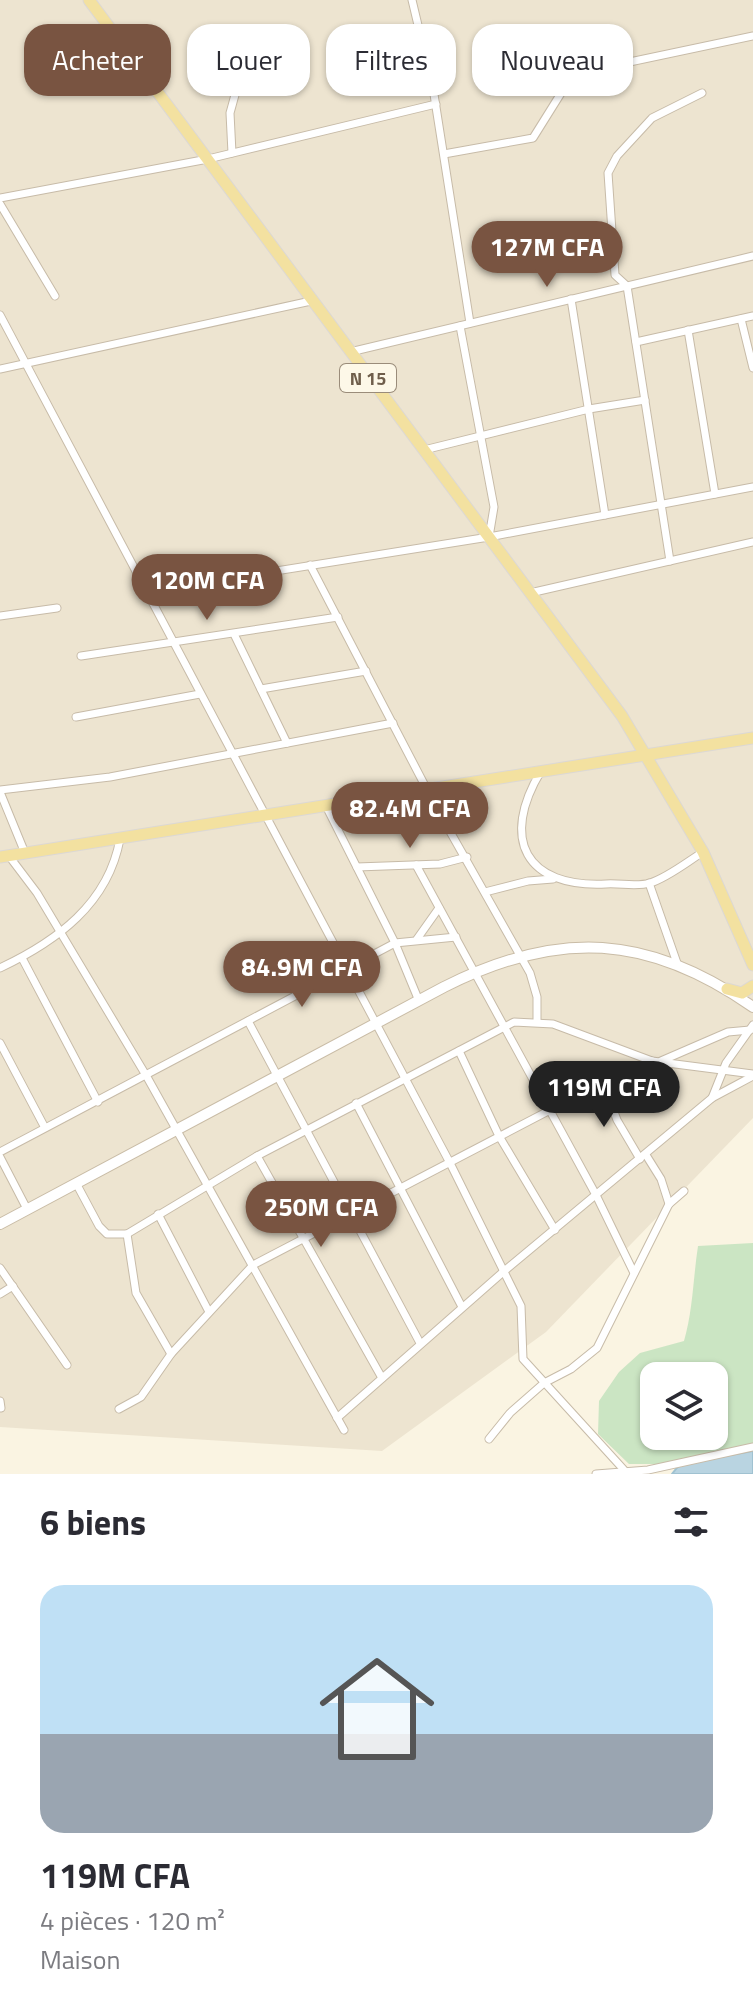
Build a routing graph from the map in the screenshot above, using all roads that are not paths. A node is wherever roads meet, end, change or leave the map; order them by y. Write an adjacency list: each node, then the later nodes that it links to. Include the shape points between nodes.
1 (89, 0): 9 (main road, N 15)
2 (412, 0): 6 (street)
3 (753, 36): 8 (street, via 573,74 533,138)
4 (702, 93): 12 (street, via 652,118 608,173 615,275)
5 (235, 96): 7 (street)
6 (436, 104): 7 (street); 8 (street)
7 (232, 153): 9 (street)
8 (444, 154): 19 (street)
9 (208, 159): 10 (street); 15 (main road, N 15)
10 (0, 201): 13 (street)
11 (753, 256): 12 (street)
12 (627, 286): 14 (street); 22 (street)
13 (55, 296)
14 (571, 299): 19 (street); 28 (street)
15 (311, 301): 23 (main road, N 15); 24 (street)
16 (0, 315): 24 (street)
17 (753, 316): 18 (street)
18 (741, 319): 21 (street); 25 (street)
19 (470, 323): 20 (street)
20 (460, 326): 23 (street); 29 (street)
21 (688, 330): 22 (street); 32 (street)
22 (636, 342): 27 (street)
23 (349, 352): 30 (main road, N 15)
24 (25, 363): 26 (street); 39 (street)
25 (753, 368)
26 (0, 369)
27 (645, 400): 28 (street); 33 (street)
28 (589, 409): 29 (street); 34 (street)
29 (481, 437): 30 (street); 35 (street, via 494,507)
30 (424, 450): 35 (main road, N 15)
31 (753, 487): 32 (street)
32 (715, 494): 33 (street)
33 (661, 505): 34 (street); 37 (street)
34 (605, 515): 35 (street)
35 (489, 537): 38 (street); 40 (main road, N 15)
36 (753, 542): 37 (street)
37 (670, 561): 40 (street)
38 (310, 565): 39 (street); 43 (street)
39 (144, 592): 45 (street)
40 (530, 593): 55 (main road, N 15)
41 (57, 608): 42 (street)
42 (0, 616)
43 (338, 617): 44 (street); 47 (street)
44 (234, 634): 45 (street); 48 (street)
45 (173, 643): 46 (street); 49 (street)
46 (81, 656)
47 (366, 671): 48 (street); 51 (street)
48 (261, 689): 53 (street)
49 (200, 694): 50 (street); 54 (street)
50 (76, 717)
51 (393, 723): 53 (street); 57 (street)
52 (753, 738): 55 (main road)
53 (287, 743): 54 (street)
54 (231, 754): 58 (street); 60 (street)
55 (646, 756): 56 (main road); 62 (main road, N 15)
56 (541, 771): 57 (main road); 67 (street, via 529,792 520,829)
57 (428, 789): 59 (main road); 65 (street)
58 (0, 791): 63 (street)
59 (326, 806): 60 (main road); 68 (street)
60 (268, 815): 61 (main road); 84 (street)
61 (120, 839): 63 (main road); 74 (street, via 115,866 91,906)
62 (703, 852): 71 (street); 78 (main road, N 15)
63 (25, 853): 64 (main road)
64 (4, 856): 74 (street)
65 (467, 857): 66 (street); 72 (street)
66 (416, 865): 68 (street); 73 (street)
67 (535, 866): 69 (street); 70 (street)
68 (357, 867): 77 (street)
69 (556, 879): 70 (street); 71 (street, via 579,885)
70 (528, 881): 72 (street)
71 (649, 883): 81 (street)
72 (485, 892): 79 (street)
73 (439, 908): 75 (street); 76 (street)
74 (61, 932): 80 (street); 102 (street)
75 (456, 937): 76 (street); 85 (street)
76 (417, 939): 77 (street)
77 (395, 943): 84 (street); 88 (street)
78 (749, 944): 82 (main road, N 15)
79 (520, 956): 81 (main road, via 575,947); 85 (main road); 91 (street, via 536,989)
80 (22, 958): 83 (street); 106 (street)
81 (677, 963): 87 (main road)
82 (753, 965)
83 (0, 967)
84 (345, 968): 90 (street); 93 (street)
85 (476, 971): 88 (main road); 92 (street)
86 (753, 986): 87 (main road, via 742,993)
87 (727, 989): 89 (main road)
88 (419, 1001): 93 (main road)
89 (753, 1007)
90 (248, 1021): 100 (street); 102 (street)
91 (537, 1021): 92 (street); 98 (street)
92 (505, 1024): 96 (street); 108 (street)
93 (375, 1025): 100 (main road); 103 (street)
94 (751, 1028): 98 (street); 99 (street)
95 (0, 1043): 97 (street)
96 (459, 1051): 103 (street); 112 (street)
97 (3, 1055): 109 (street)
98 (656, 1062): 99 (street); 104 (street)
99 (723, 1070): 101 (street); 105 (street)
100 (279, 1075): 110 (main road); 111 (street)
101 (753, 1075): 105 (street)
102 (147, 1077): 106 (street); 110 (street)
103 (405, 1078): 107 (street); 116 (street)
104 (603, 1082): 108 (street); 115 (street, via 617,1120)
105 (712, 1098): 115 (street)
106 (98, 1102): 109 (street)
107 (356, 1103): 111 (street); 119 (street)
108 (548, 1111): 112 (street); 121 (street)
109 (44, 1126): 113 (street)
110 (177, 1129): 117 (main road); 118 (street)
111 (308, 1129): 114 (street); 125 (street)
112 (499, 1136): 116 (street); 127 (street)
113 (0, 1155): 123 (street)
114 (257, 1156): 118 (street); 129 (street)
115 (643, 1157): 121 (street); 122 (street, via 661,1179)
116 (450, 1163): 119 (street); 132 (street)
117 (76, 1183): 123 (main road); 128 (street, via 107,1234)
118 (207, 1184): 124 (street); 130 (street)
119 (401, 1186): 125 (street); 136 (street)
120 (684, 1191): 122 (street)
121 (596, 1195): 127 (street); 133 (street)
122 (669, 1204): 133 (street)
123 (27, 1209): 126 (main road)
124 (158, 1214): 128 (street); 137 (street)
125 (352, 1214): 129 (street); 138 (street)
126 (0, 1224)
127 (555, 1230): 132 (street)
128 (127, 1234): 139 (street, via 136,1293)
129 (303, 1241): 130 (street); 141 (street)
130 (253, 1265): 137 (street); 144 (street)
131 (0, 1268): 134 (street)
132 (503, 1272): 136 (street); 142 (street, via 521,1306 523,1359)
133 (634, 1273): 142 (street, via 597,1348)
134 (13, 1286): 135 (street); 140 (street)
135 (0, 1294)
136 (462, 1307): 138 (street)
137 (208, 1310): 139 (street)
138 (420, 1343): 141 (street)
139 (171, 1354): 143 (street, via 141,1397)
140 (67, 1365)
141 (382, 1378): 144 (street)
142 (544, 1383): 146 (street); 148 (street)
143 (119, 1409)
144 (337, 1418): 145 (street)
145 (344, 1430)
146 (489, 1439)
147 (753, 1447): 148 (street)
148 (625, 1471): 149 (street)
149 (596, 1474)

